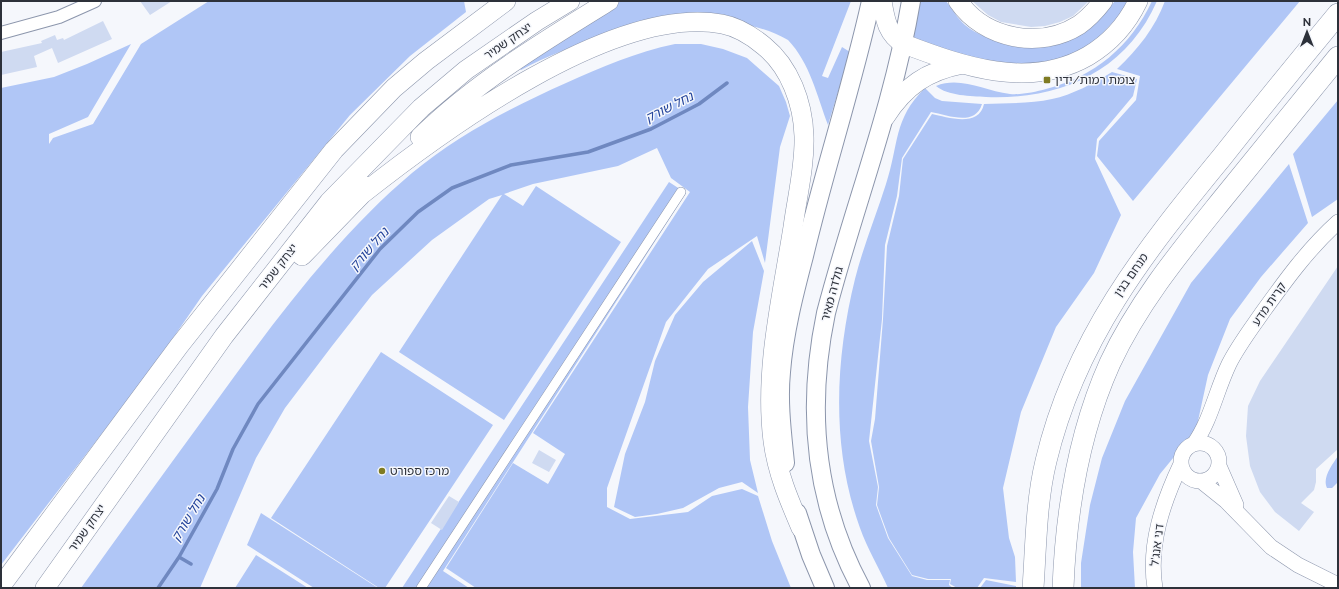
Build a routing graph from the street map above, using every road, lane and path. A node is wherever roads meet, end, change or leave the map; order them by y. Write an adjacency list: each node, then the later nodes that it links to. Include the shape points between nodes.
1 (95, 1): 12 (street, via 59,17)
2 (506, 1): 33 (highway, via 394,88 334,150 179,346)
3 (570, 1): 23 (highway, יצחק שמיר, via 466,70 421,108 329,202 224,336)
4 (609, 1): 20 (highway, via 563,29 469,95 429,129)
5 (871, 1): 31 (main road, via 786,331 781,373 782,440 787,476)
6 (882, 1): 13 (highway, via 888,28 897,40)
7 (911, 1): 13 (main road, גולדה מאיר)
8 (958, 1): 9 (highway, via 978,22 992,31 1034,39 1058,35 1078,25)
9 (1103, 1)
10 (1138, 1): 15 (highway, via 1126,23 1114,36 1076,63 1033,73 1008,73)
11 (1338, 14): 38 (highway, מנחם בגין, via 1145,254 1112,303 1084,352 1062,406 1046,462 1037,524)
12 (1, 33)
13 (904, 44): 15 (highway); 18 (main road, גולדה מאיר)
14 (1338, 57): 17 (highway)
15 (963, 64): 18 (highway, via 915,82 901,95)
16 (1338, 69): 17 (highway, via 1313,90)
17 (1293, 112): 39 (highway, via 1155,286 1131,323 1110,363 1077,460)
18 (885, 117): 37 (main road, גולדה מאיר, via 826,313 820,340 815,390 815,436 823,485 840,545)
19 (681, 192): 35 (street)
20 (361, 195): 23 (highway, via 320,235 280,280); 31 (highway, via 437,138 492,102 592,48 650,28 683,23 723,24 743,31 759,41 784,68 793,86 801,112 804,136 777,326 771,403 779,467)
21 (1338, 222): 22 (street, קרית מדע, via 1309,251 1249,332 1230,362)
22 (1216, 397): 24 (street, קרית מדע, via 1207,423); 25 (street, קרית מדע)
23 (169, 413): 34 (highway, יצחק שמיר)
24 (1194, 444): 25 (street, via 1205,443); 26 (street, via 1186,450)
25 (1214, 449): 27 (street, via 1218,454)
26 (1181, 464): 28 (street, via 1186,474); 29 (street, דני אנג'ל)
27 (1219, 466): 28 (street, via 1213,477); 30 (street)
28 (1198, 481): 29 (street, via 1179,491); 30 (street, via 1214,490)
29 (1166, 503): 40 (street, דני אנג'ל, via 1156,534 1153,556)
30 (1242, 516): 32 (street, via 1271,547)
31 (801, 528): 36 (main road)
32 (1338, 585)
33 (1, 586)
34 (44, 588)
35 (421, 588)
36 (825, 588)
37 (861, 588)
38 (1033, 588)
39 (1062, 588)
40 (1156, 588)

